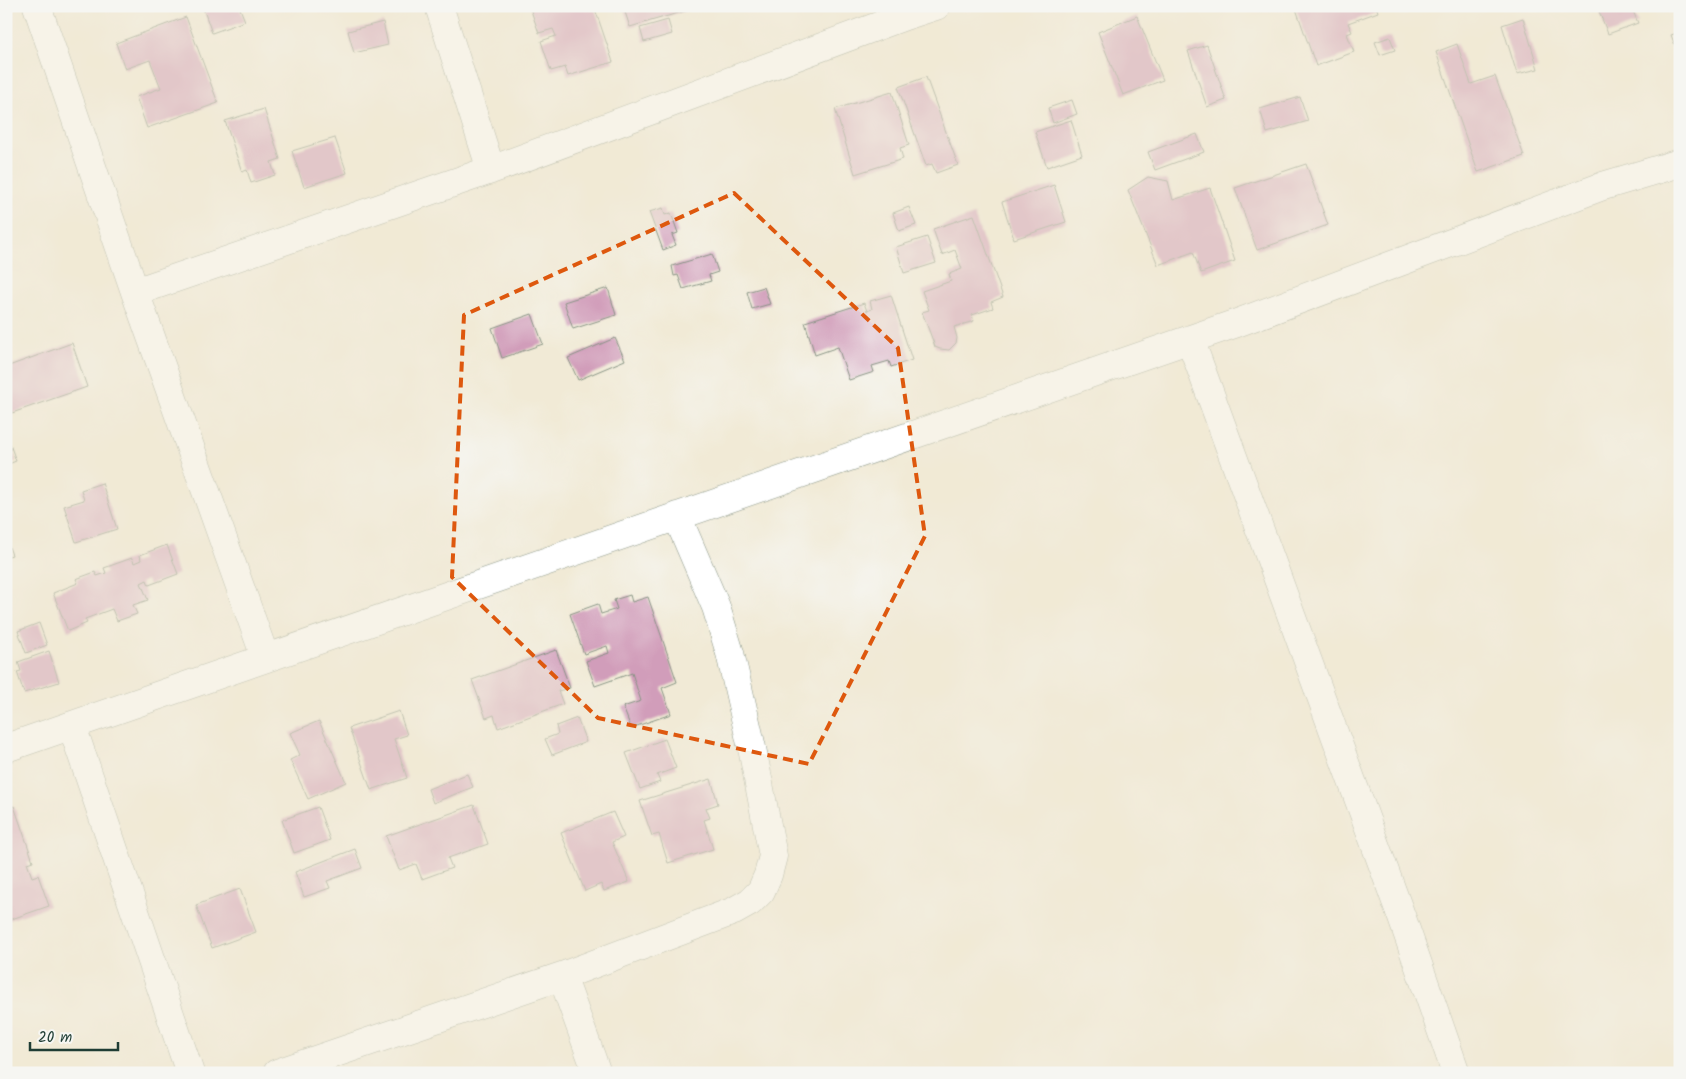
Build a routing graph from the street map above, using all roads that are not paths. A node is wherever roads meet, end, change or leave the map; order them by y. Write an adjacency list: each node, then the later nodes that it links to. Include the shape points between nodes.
1 (37, 6): 6 (street)
2 (439, 6): 5 (street)
3 (936, 6): 5 (street)
4 (1680, 164): 7 (street, via 1603,186)
5 (491, 170): 6 (street)
6 (135, 292): 9 (street)
7 (1190, 339): 8 (street); 16 (street)
8 (677, 516): 9 (street); 12 (street, via 716,607 730,653 773,856 761,891 750,902 734,911)
9 (266, 657): 10 (street)
10 (72, 726): 11 (street); 13 (street)
11 (6, 748)
12 (562, 976): 14 (street); 15 (street)
13 (190, 1073)
14 (277, 1073)
15 (597, 1073)
16 (1456, 1073)

